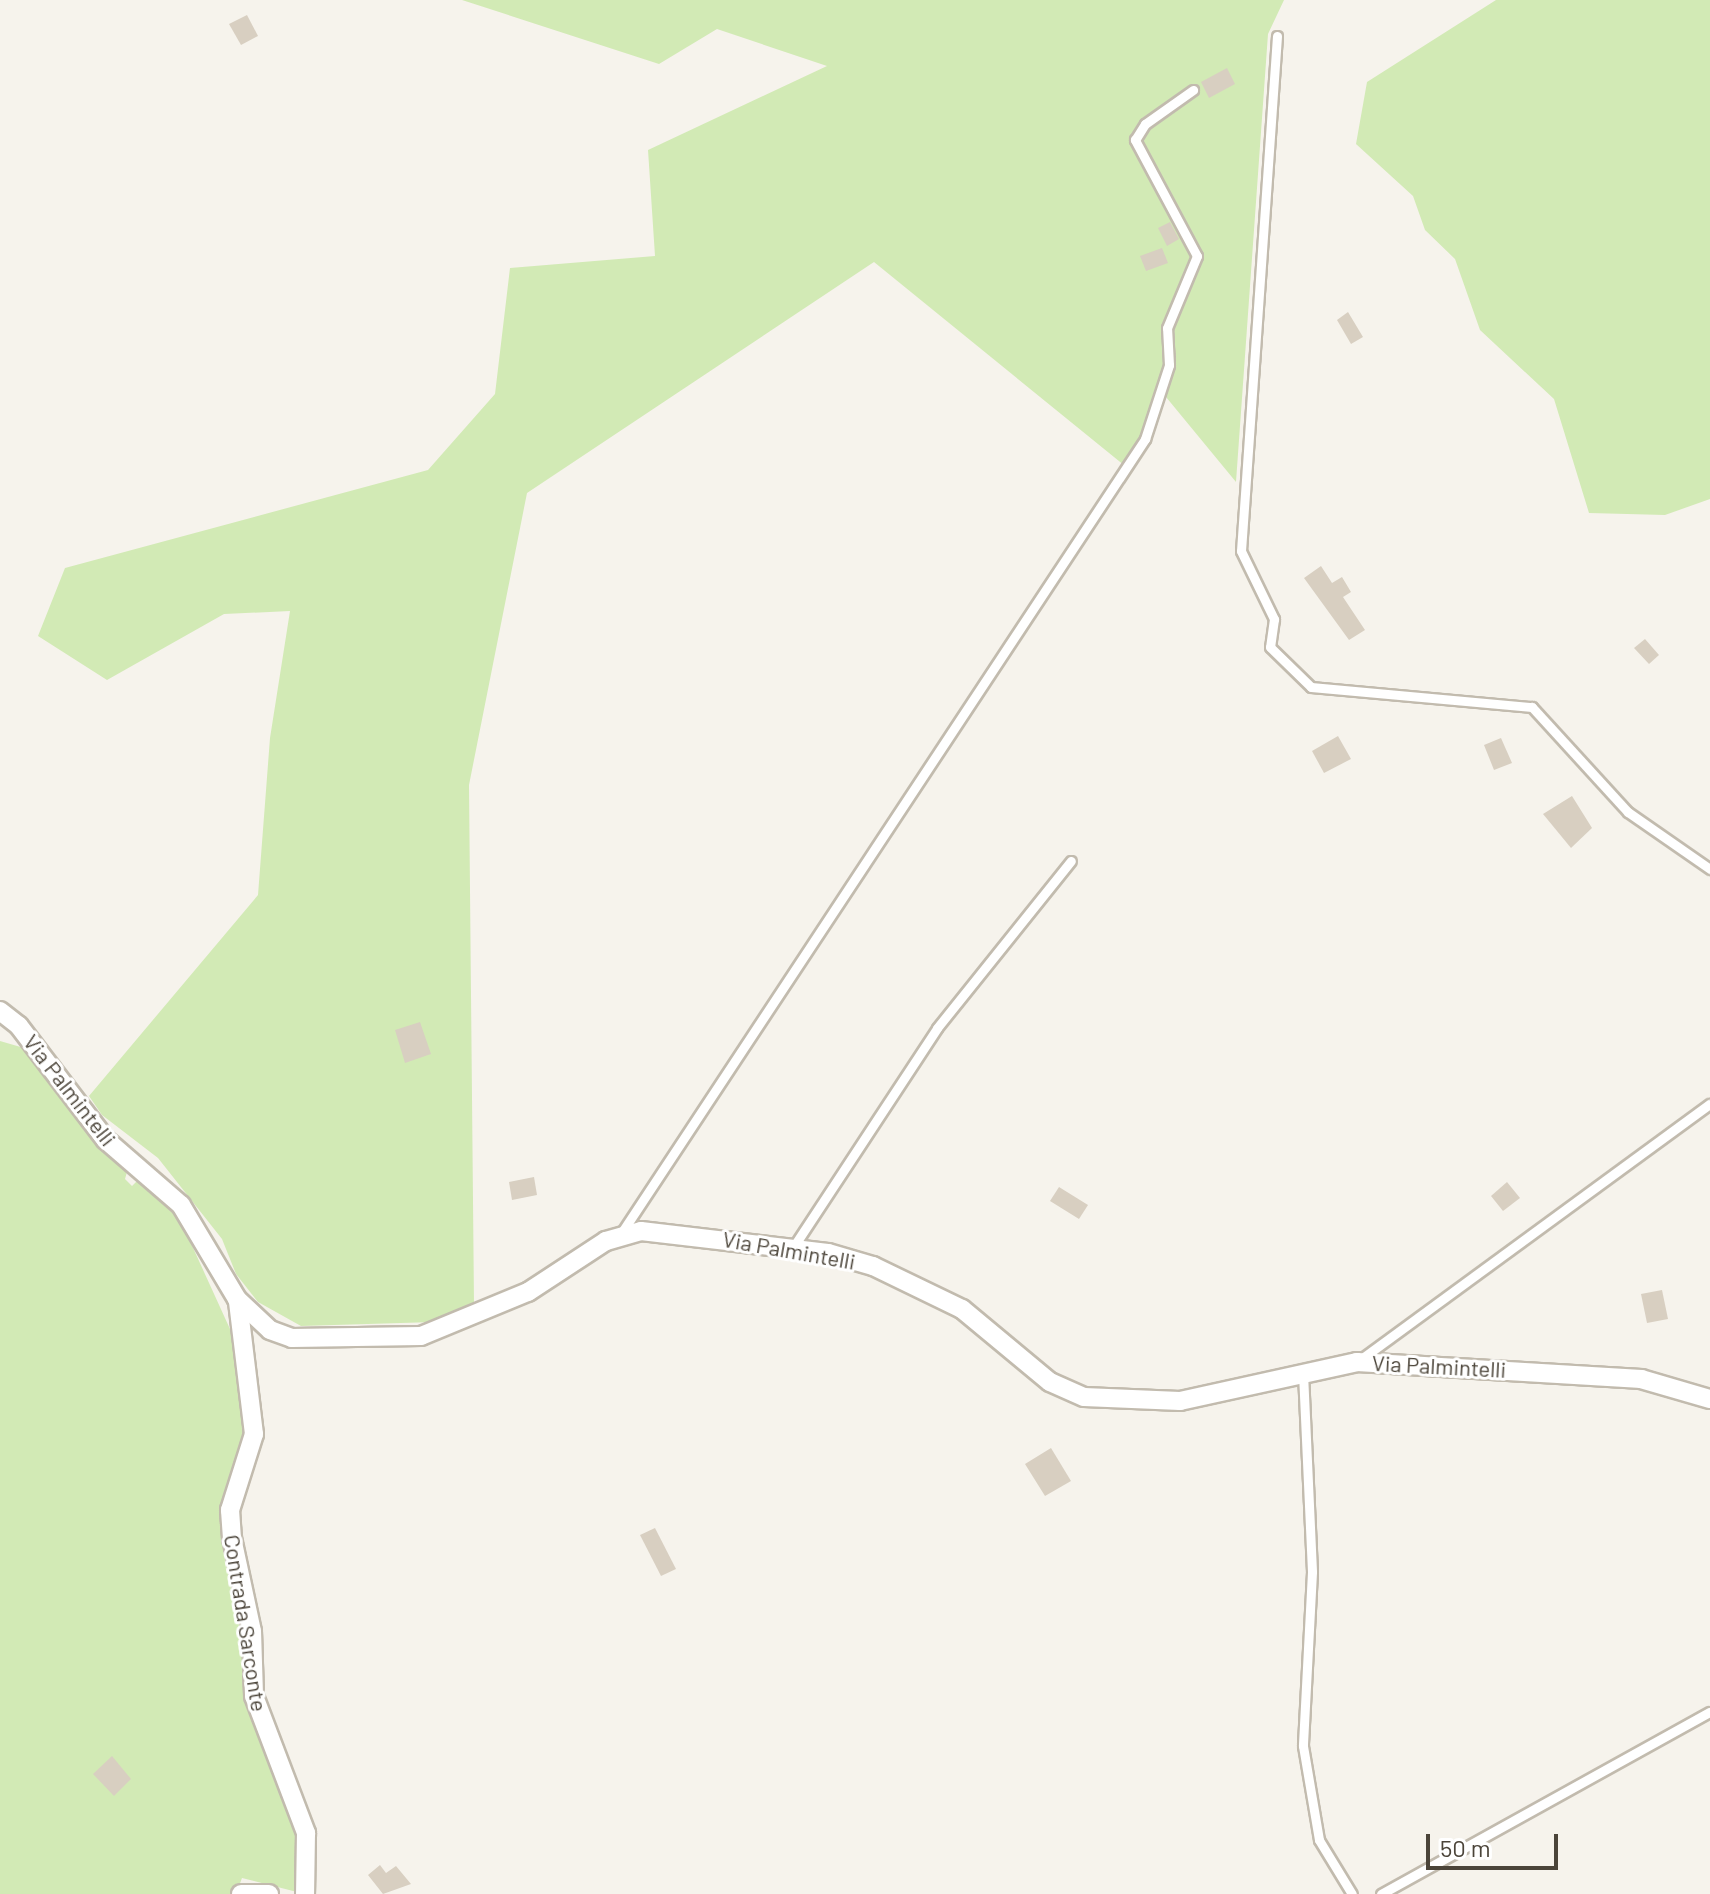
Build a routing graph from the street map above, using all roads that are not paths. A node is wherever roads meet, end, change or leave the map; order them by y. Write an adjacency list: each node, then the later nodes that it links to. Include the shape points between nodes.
1 (1277, 36): 4 (lane, via 1241,551 1274,619 1270,647 1311,687 1532,707 1628,812)
2 (1193, 90): 7 (lane, via 1145,124 1135,140 1197,256 1167,328 1169,365 1145,439)
3 (1071, 861): 8 (lane, via 937,1028)
4 (1710, 869)
5 (0, 1011): 9 (street, Via Palmintelli, via 106,1140 181,1205)
6 (1710, 1104): 10 (lane)
7 (620, 1235): 8 (street, Via Palmintelli); 9 (street, Via Palmintelli, via 528,1292 421,1336 292,1338 270,1330)
8 (792, 1249): 11 (street, Via Palmintelli, via 848,1258 942,1296 1050,1382 1084,1397 1180,1401)
9 (237, 1299): 16 (street, Contrada Sarconte, via 254,1434 230,1510 232,1538 252,1631 254,1696 306,1833)
10 (1357, 1362): 11 (street, Via Palmintelli); 12 (street, Via Palmintelli, via 1641,1379)
11 (1303, 1373): 17 (lane, via 1312,1572 1303,1746 1319,1840)
12 (1710, 1399)
13 (1710, 1712): 18 (lane)
14 (241, 1894): 15 (street)
15 (269, 1894)
16 (305, 1894)
17 (1352, 1894)
18 (1381, 1894)

